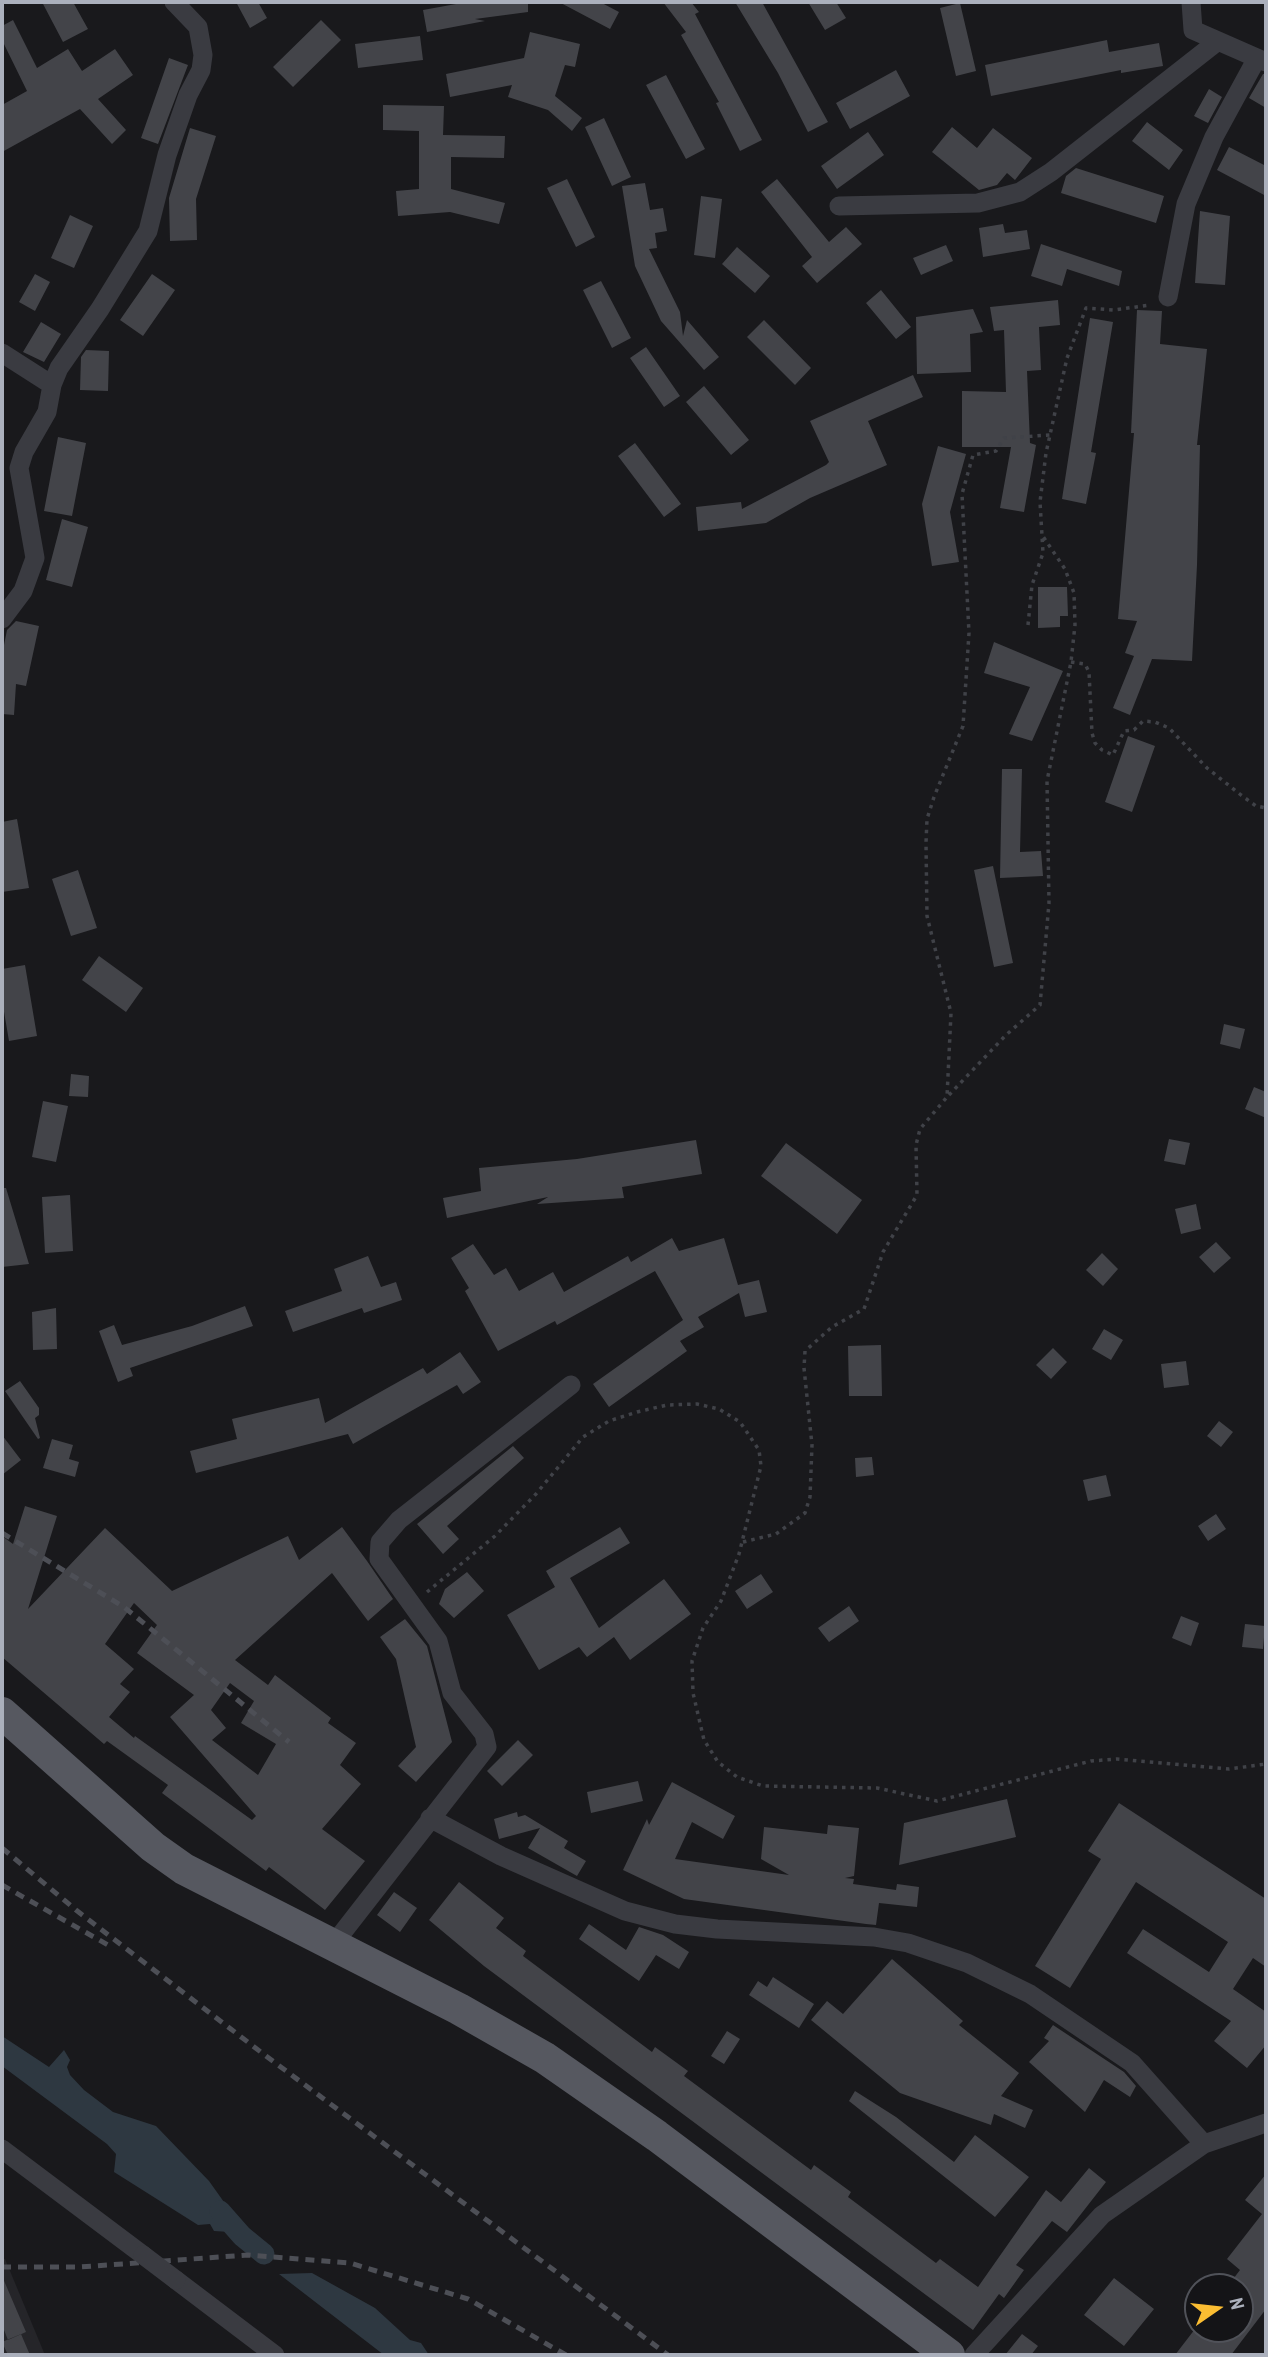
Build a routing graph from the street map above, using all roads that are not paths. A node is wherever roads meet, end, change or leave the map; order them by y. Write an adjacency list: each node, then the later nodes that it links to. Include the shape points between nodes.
1 (174, 2): 8 (street, via 198,27 201,70 167,155 148,231)
2 (1191, 2): 3 (street, via 1193,30)
3 (1218, 41): 4 (street); 5 (street, via 1020,192 978,203)
4 (1262, 60): 6 (street, via 1214,137 1186,204)
5 (839, 206)
6 (1168, 297)
7 (2, 353): 8 (street)
8 (52, 384): 9 (street, via 47,412 19,468 35,558 23,590)
9 (2, 619)
10 (571, 1385): 12 (street, via 399,1520 380,1542 379,1559 438,1642 452,1693 484,1734 486,1747)
11 (2, 1713): 13 (main road, via 184,1869)
12 (430, 1818): 13 (street); 15 (street, via 500,1856 625,1912 676,1924 874,1937 967,1963 1030,1994 1132,2063)
13 (332, 1946): 18 (main road, via 545,2058)
14 (1266, 2123): 15 (street)
15 (1204, 2144): 19 (street, via 1102,2215)
16 (2, 2149): 17 (street, bridge)
17 (275, 2355)
18 (949, 2355)
19 (974, 2355)

